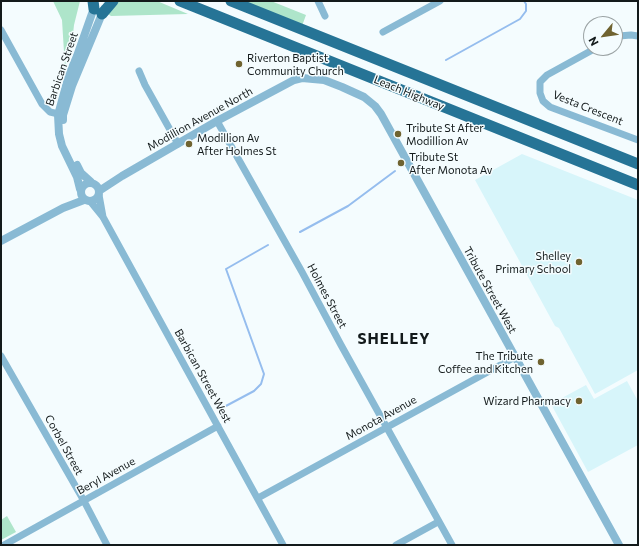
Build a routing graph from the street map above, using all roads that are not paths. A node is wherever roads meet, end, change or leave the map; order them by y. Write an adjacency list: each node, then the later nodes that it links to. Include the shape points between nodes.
1 (108, 1): 7 (street, Barbican Street)
2 (113, 1): 7 (highway)
3 (180, 1): 21 (highway, Leach Highway)
4 (231, 1): 20 (highway, Leach Highway)
5 (318, 1): 8 (street)
6 (440, 1): 10 (street)
7 (96, 6): 16 (street, Barbican Street, via 72,86)
8 (324, 16)
9 (1, 30): 16 (street, via 42,104 50,112)
10 (383, 32)
11 (623, 35): 12 (street)
12 (638, 36)
13 (583, 55): 18 (street, Vesta Crescent, via 547,75 540,82 543,101 550,107)
14 (139, 71): 19 (street)
15 (313, 78): 17 (street, Modillion Avenue North, via 294,80); 27 (street, Tribute Street West, via 342,86 364,97 378,110)
16 (60, 115): 22 (street, Barbican Street, via 69,150 81,172); 23 (street, Barbican Street, via 59,134 62,146)
17 (217, 122): 19 (street, Modillion Avenue North); 29 (street, Holmes Street)
18 (638, 140)
19 (178, 144): 22 (street, Modillion Avenue North)
20 (638, 164)
21 (638, 185)
22 (96, 188): 23 (street, via 95,200); 23 (street, via 85,183); 24 (street, Barbican Street West)
23 (84, 196): 24 (street, Barbican Street West); 25 (street)
24 (103, 217): 28 (street, Barbican Street West)
25 (1, 241)
26 (1, 356): 31 (street, Corbel Street)
27 (515, 357): 29 (street, Monota Avenue); 38 (street, Tribute Street West)
28 (218, 426): 30 (street, Barbican Street West); 31 (street, Beryl Avenue)
29 (386, 427): 30 (street, Monota Avenue); 32 (street, Holmes Street)
30 (258, 498): 35 (street, Barbican Street West)
31 (84, 501): 33 (street, Beryl Avenue); 34 (street, Corbel Street)
32 (438, 522): 36 (street); 37 (street, Holmes Street)
33 (4, 545)
34 (107, 545)
35 (283, 545)
36 (396, 545)
37 (452, 545)
38 (619, 545)

